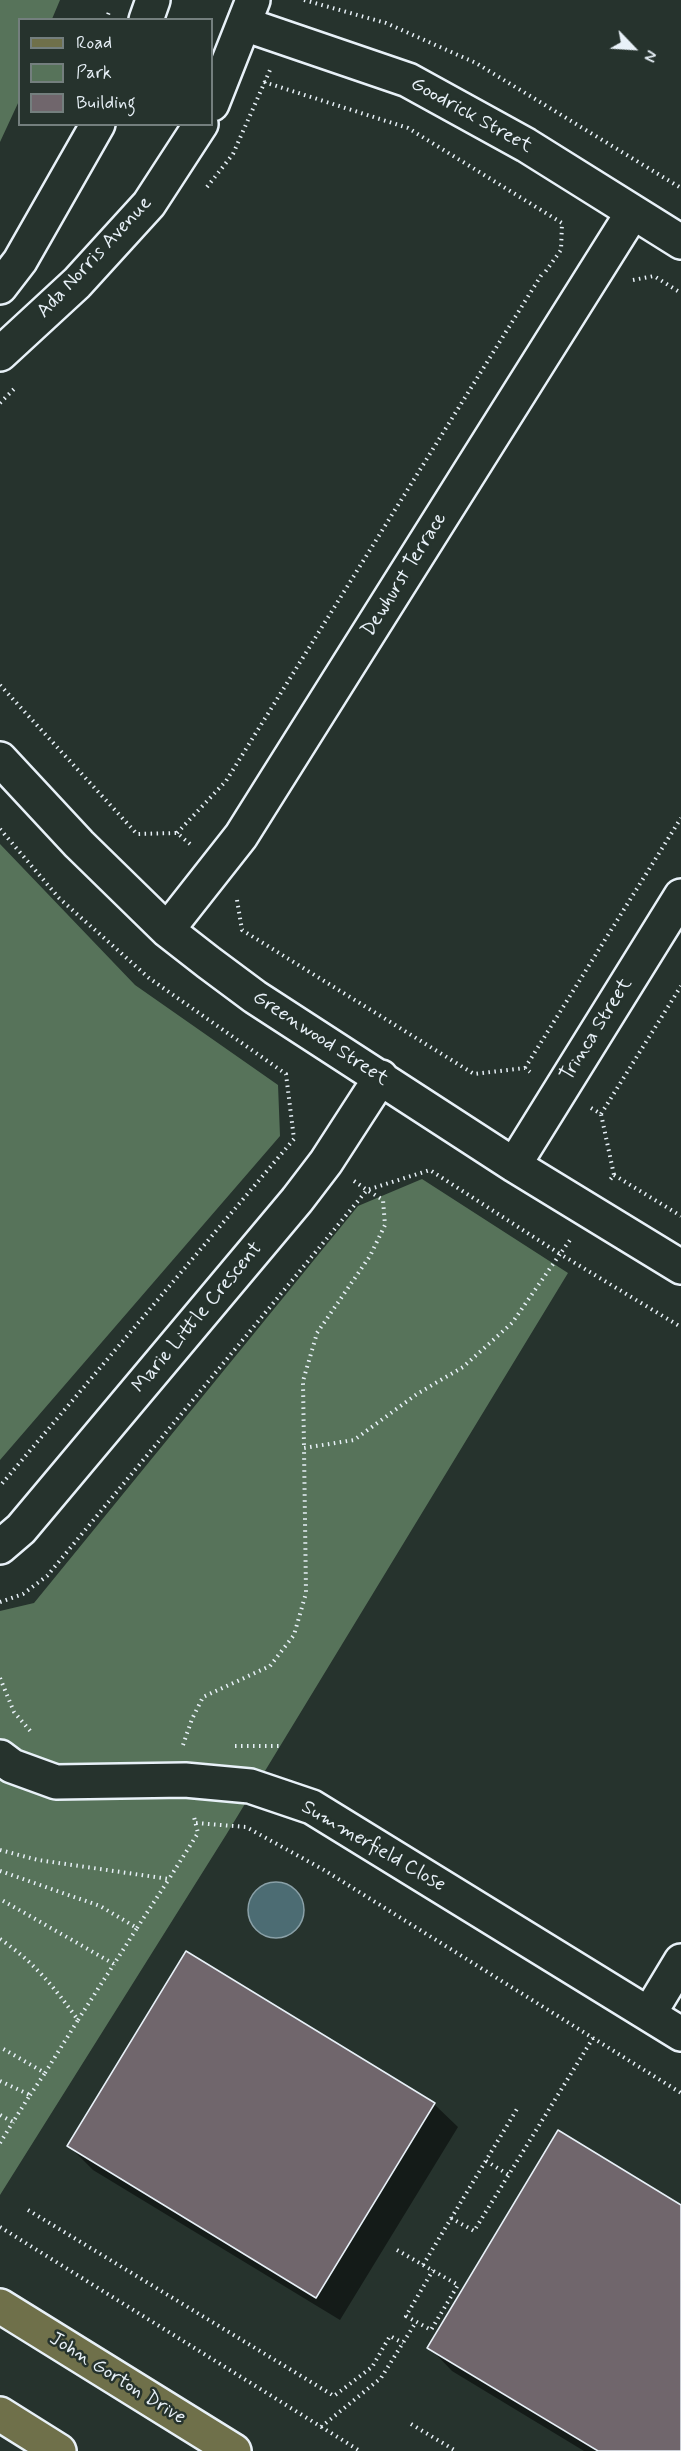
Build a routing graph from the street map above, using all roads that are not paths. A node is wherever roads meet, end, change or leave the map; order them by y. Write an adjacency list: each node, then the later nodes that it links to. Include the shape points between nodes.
1 (153, 0): 3 (street)
2 (249, 12): 4 (street); 7 (street, Goodrick Street, via 408,80 526,145)
3 (147, 18)
4 (213, 102)
5 (97, 126): 9 (street, via 20,261)
6 (200, 126): 10 (street, Ada Norris Avenue, via 149,204 77,283)
7 (633, 212): 8 (street, Goodrick Street); 13 (street, Dewhurst Terrace, via 241,836)
8 (681, 242)
9 (0, 287)
10 (0, 354)
11 (0, 759): 13 (street, Greenwood Street)
12 (681, 896): 15 (street, Trinca Street)
13 (167, 930): 14 (street, Greenwood Street, via 255,998)
14 (381, 1077): 15 (street, Greenwood Street); 17 (street, Marie Little Crescent, via 297,1200 21,1529)
15 (514, 1165): 16 (street, Greenwood Street)
16 (681, 1267)
17 (0, 1547)
18 (0, 1757): 20 (street, Summerfield Close, via 12,1766 56,1782 185,1780 250,1786 312,1807)
19 (681, 1962): 20 (street)
20 (649, 2014): 21 (street, Summerfield Close)
21 (681, 2034)
22 (0, 2306): 25 (main road, John Gorton Drive)
23 (0, 2414): 24 (main road)
24 (59, 2451)
25 (234, 2451)

